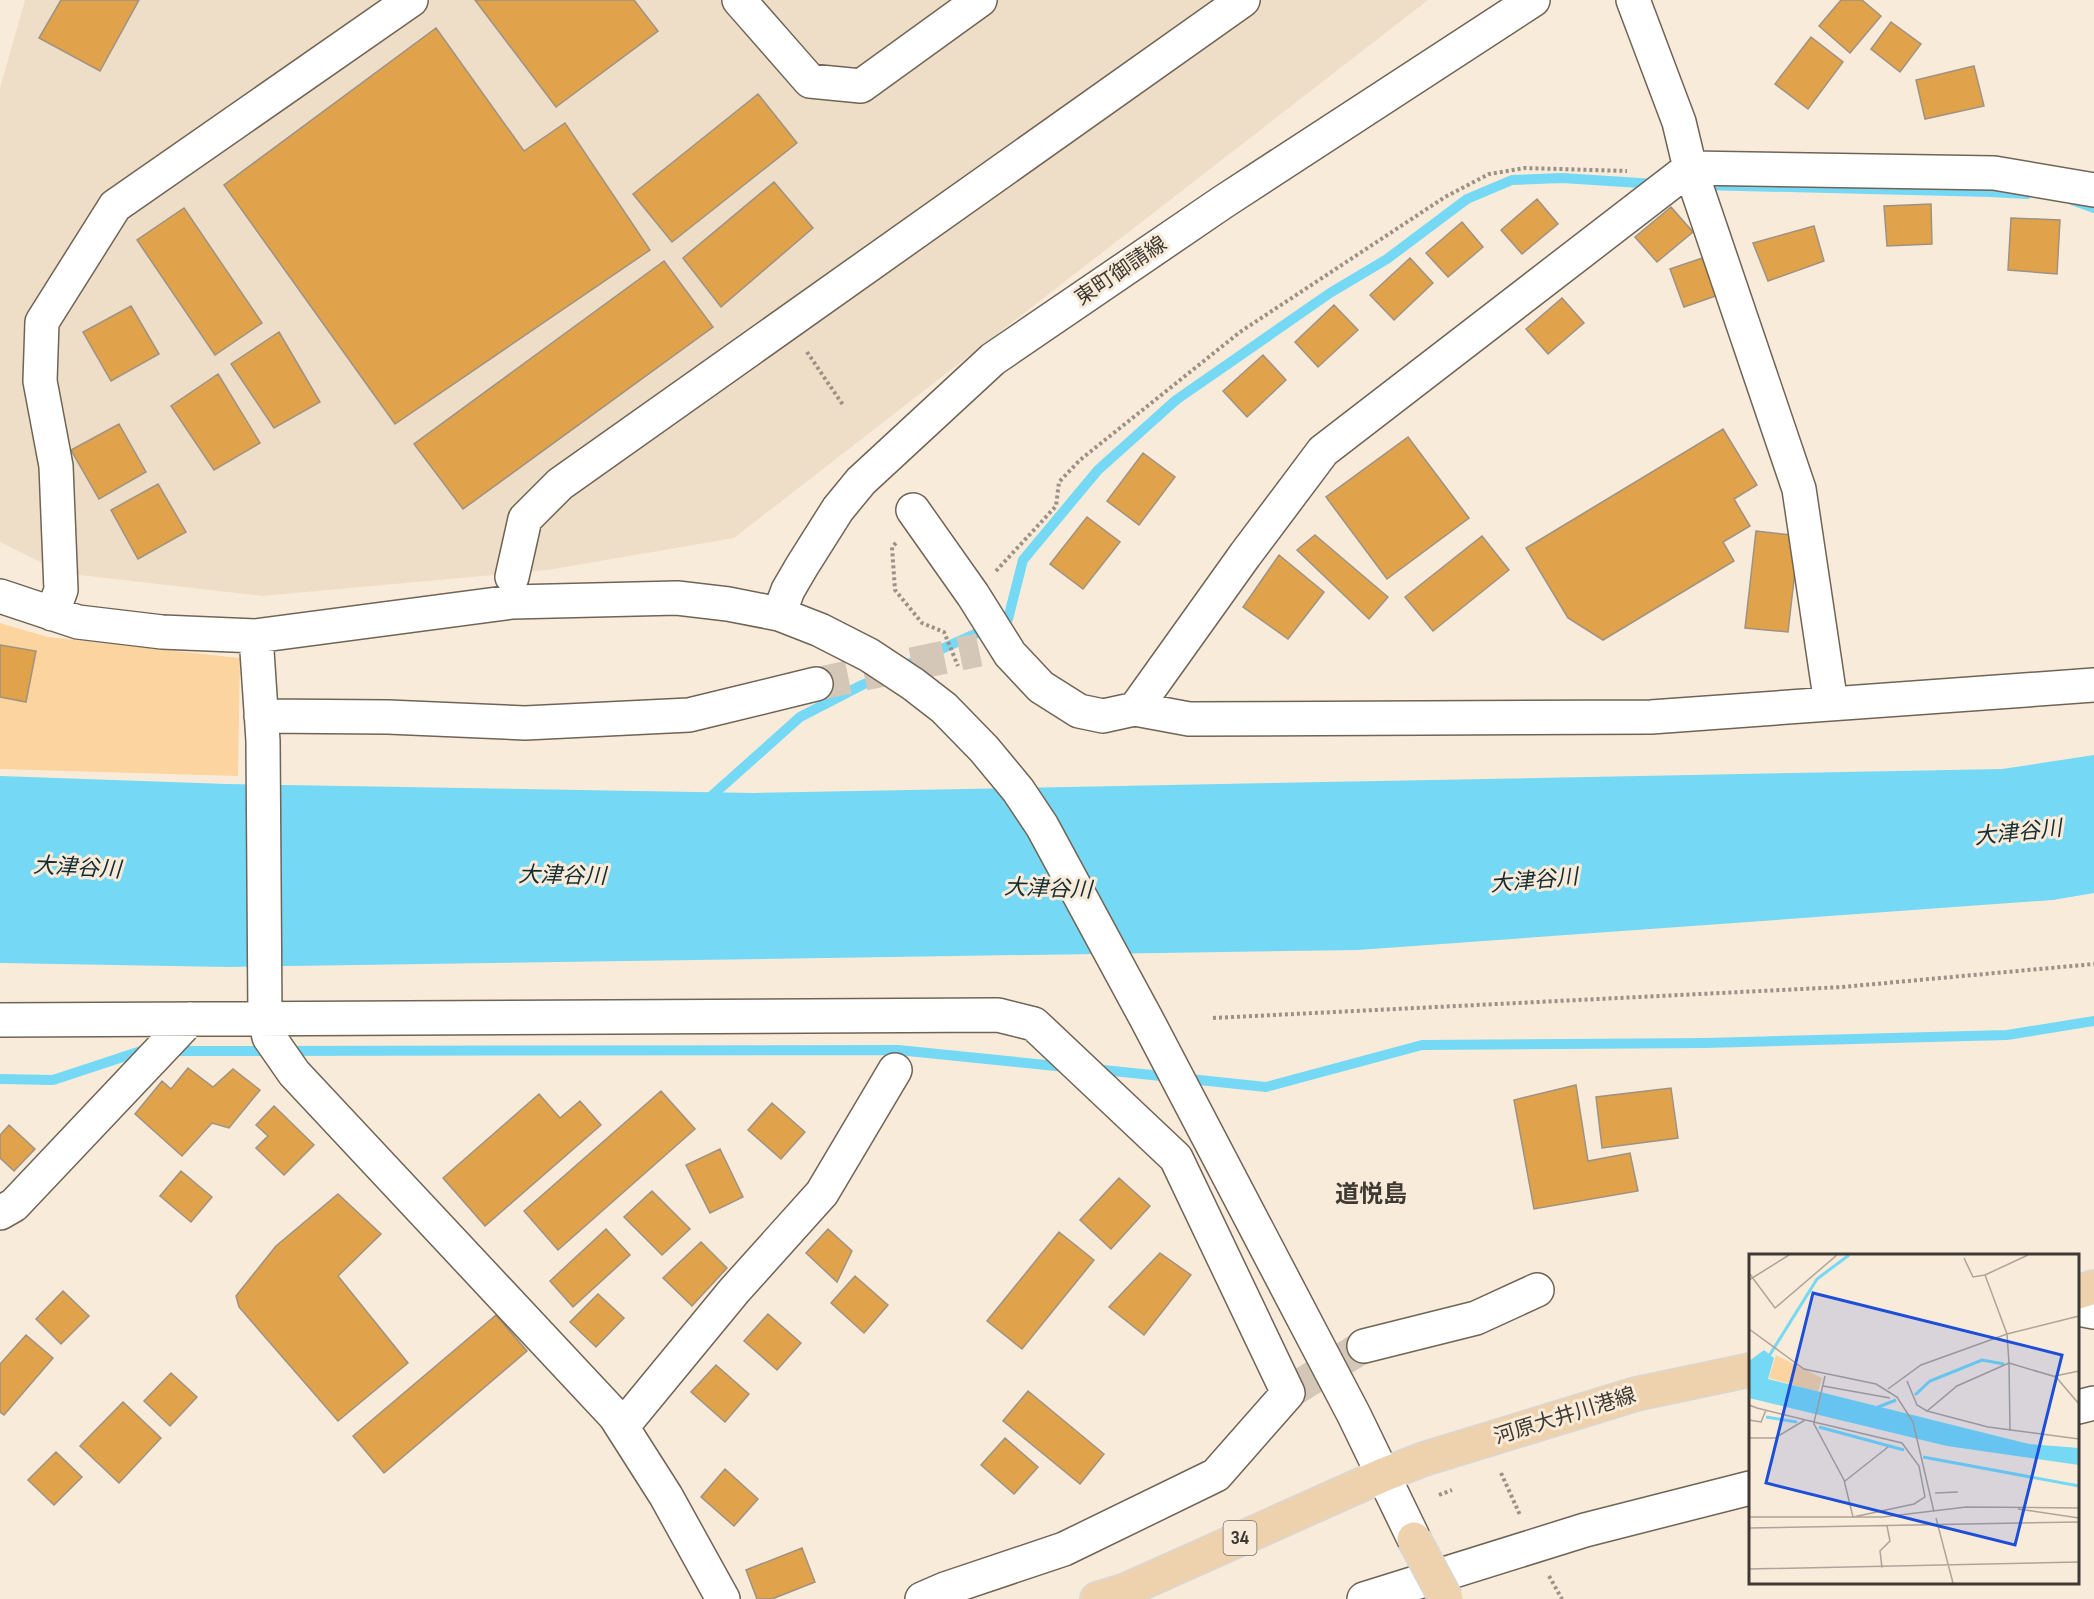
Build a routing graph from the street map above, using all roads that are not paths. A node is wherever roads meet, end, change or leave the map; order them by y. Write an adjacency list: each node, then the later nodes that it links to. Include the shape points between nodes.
1 (411, 0): 12 (street, via 115,206 42,322 40,381 56,466 61,590)
2 (739, 0): 3 (street, via 810,81 861,86)
3 (980, 0)
4 (1243, 0): 10 (street, via 560,484 525,519)
5 (1533, 0): 13 (street, 東町御請線, via 1223,202 993,359 861,481 802,566)
6 (1634, 0): 7 (street, via 1679,122)
7 (1690, 168): 8 (street, via 1994,173); 17 (street, via 1799,489); 18 (street, via 1323,451)
8 (2087, 183)
9 (913, 510): 18 (street, via 973,595 992,648 1010,654 1041,687 1079,711 1103,716)
10 (512, 577)
11 (0, 596): 12 (street)
12 (52, 614): 14 (street, via 78,622 162,632)
13 (779, 614): 14 (street, via 677,598 512,602); 35 (street, via 869,655 913,684 944,708 1018,789 1137,1001)
14 (256, 636): 19 (street)
15 (816, 684): 19 (street, via 689,715 525,723 388,717)
16 (2094, 685): 17 (street)
17 (1831, 704): 18 (street, via 1639,717 1189,719)
18 (1135, 709)
19 (262, 729): 21 (street)
20 (190, 1019): 21 (street); 22 (street); 24 (street, via 14,1205)
21 (265, 1019): 34 (street, via 269,1036 294,1073); 39 (street, via 998,1015 1034,1024 1176,1158 1288,1394 1216,1475 1064,1549)
22 (0, 1020)
23 (895, 1070): 34 (street, via 822,1193 734,1291)
24 (0, 1214)
25 (2094, 1287): 27 (main road)
26 (1537, 1290): 30 (street, via 1476,1318)
27 (2079, 1292)
28 (2079, 1310): 29 (street)
29 (2094, 1312)
30 (1364, 1346)
31 (1749, 1370): 35 (main road, 河原大井川港線, via 1636,1394)
32 (2094, 1403): 33 (street)
33 (2079, 1407)
34 (622, 1427): 38 (street, via 666,1496)
35 (1383, 1475): 37 (street); 40 (main road, 34, via 1126,1590)
36 (1749, 1488): 41 (street, via 1585,1530)
37 (1414, 1539): 42 (main road, bridge)
38 (723, 1599)
39 (922, 1599)
40 (1097, 1599)
41 (1364, 1599)
42 (1446, 1599)

